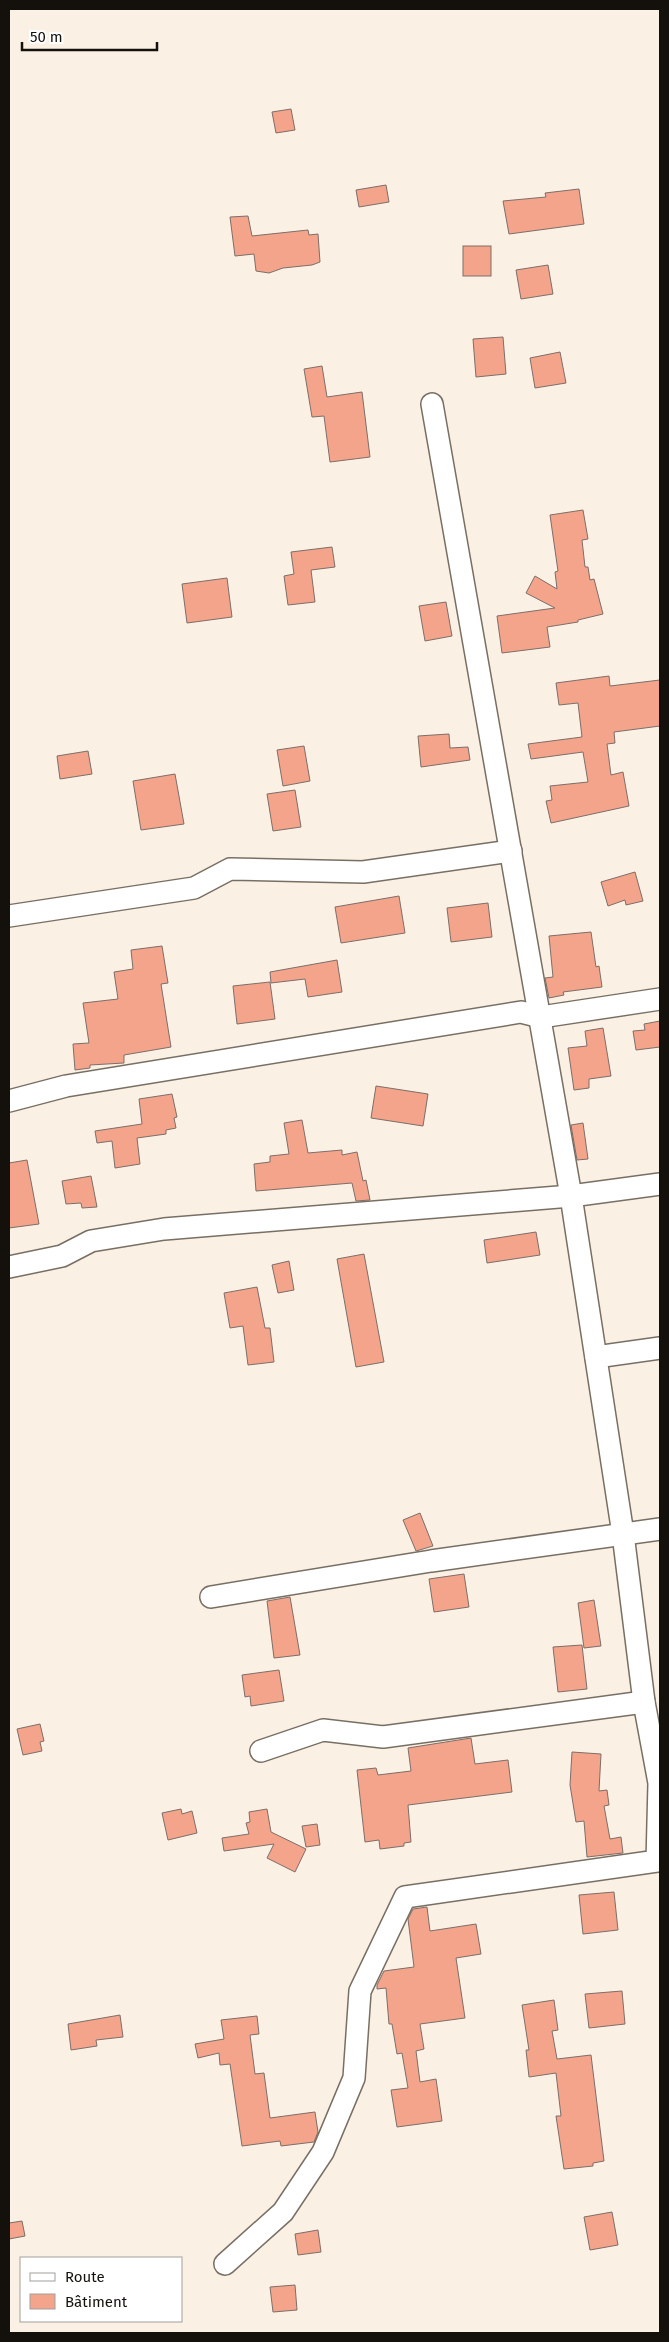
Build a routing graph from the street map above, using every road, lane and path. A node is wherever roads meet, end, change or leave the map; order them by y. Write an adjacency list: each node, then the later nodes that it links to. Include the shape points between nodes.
1 (432, 404): 2 (street)
2 (511, 851): 3 (street, via 364,872 230,869 194,888); 5 (street)
3 (9, 916)
4 (660, 999): 5 (street)
5 (541, 1017): 6 (street, via 512,1013 66,1086); 8 (street)
6 (9, 1101)
7 (660, 1184): 8 (street)
8 (571, 1196): 9 (street, via 164,1229 91,1241 62,1256); 11 (street)
9 (9, 1267)
10 (660, 1348): 11 (street)
11 (596, 1357): 13 (street)
12 (660, 1529): 13 (street)
13 (623, 1534): 14 (street); 15 (street)
14 (211, 1597)
15 (644, 1702): 16 (street, via 383,1737 324,1730); 17 (street, via 659,1783 657,1861 405,1897 360,1991 354,2078 323,2152 283,2212)
16 (262, 1751)
17 (225, 2264)

